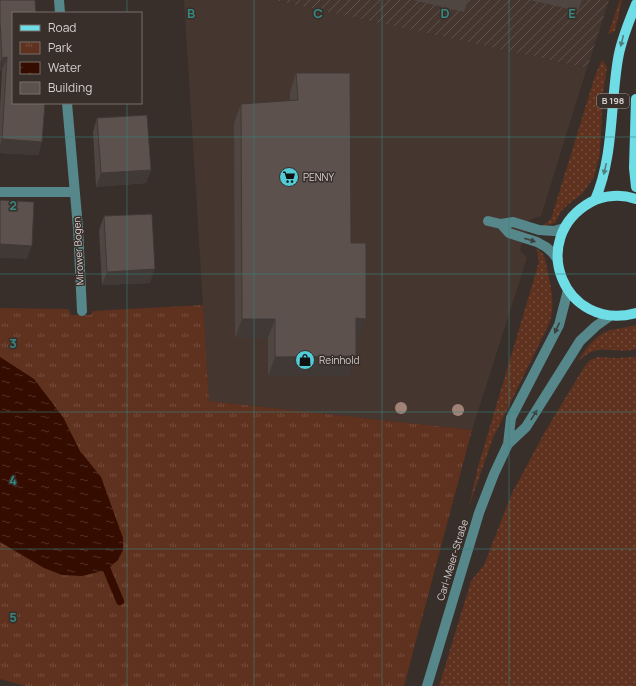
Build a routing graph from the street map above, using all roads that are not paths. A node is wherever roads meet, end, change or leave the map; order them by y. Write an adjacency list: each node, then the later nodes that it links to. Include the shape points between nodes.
1 (59, 0): 3 (street)
2 (636, 4): 10 (main road, B 198, one-way to 10, via 624,33 618,58 606,164)
3 (60, 12)
4 (636, 99): 6 (main road, B 198)
5 (67, 104): 8 (street, Mirower Bogen)
6 (636, 187)
7 (0, 192): 8 (street)
8 (74, 192): 16 (street, Mirower Bogen)
9 (636, 199): 10 (main road, via 618,196)
10 (595, 200): 13 (main road, via 572,216)
11 (488, 221): 12 (street)
12 (501, 224): 13 (street, via 512,222 539,230 554,231); 14 (street, one-way to 14, via 509,233 546,247)
13 (564, 228): 14 (main road, via 559,240)
14 (558, 260): 15 (main road, via 558,268)
15 (568, 290): 18 (main road, via 586,307); 19 (street, Carl-Meier-Straße, one-way to 19, via 559,325 511,418)
16 (82, 311)
17 (636, 313): 18 (main road)
18 (610, 316): 19 (street, Carl-Meier-Straße, one-way to 18, via 526,427 580,341)
19 (508, 444): 20 (street, Carl-Meier-Straße, via 479,513)
20 (427, 686)

